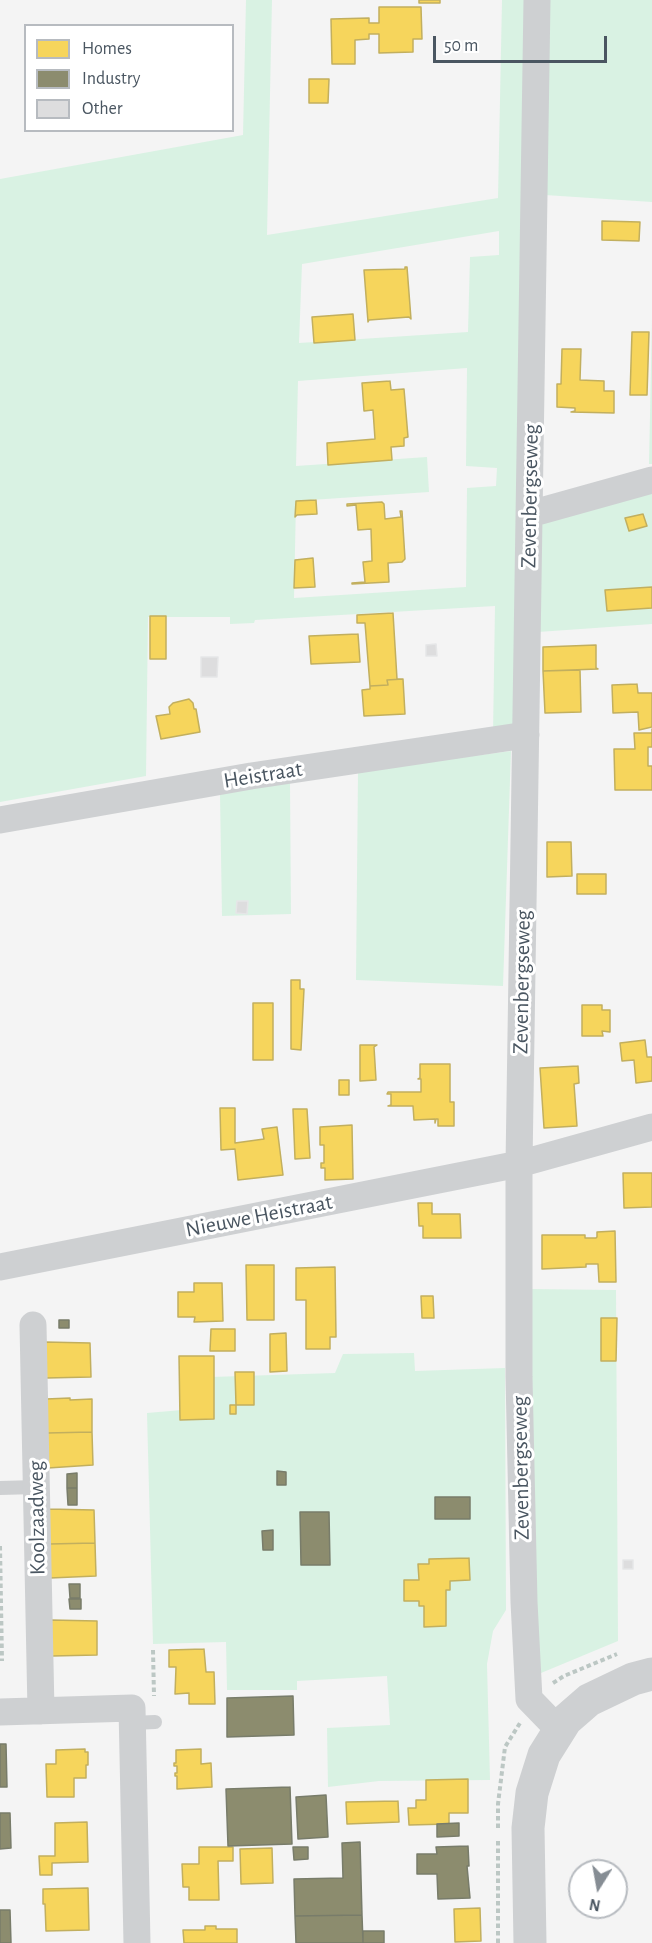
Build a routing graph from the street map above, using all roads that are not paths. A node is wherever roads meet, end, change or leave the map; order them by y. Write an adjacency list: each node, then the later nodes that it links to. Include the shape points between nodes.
1 (537, 0): 3 (street, Zevenbergseweg)
2 (652, 480): 3 (street)
3 (530, 514): 4 (street, Zevenbergseweg)
4 (526, 735): 5 (street, Heistraat, via 251,776); 7 (street, Zevenbergseweg)
5 (0, 820)
6 (652, 1126): 7 (street, Nieuwe Heistraat)
7 (519, 1164): 8 (street, Nieuwe Heistraat); 15 (street, Zevenbergseweg, via 519,1377 529,1699)
8 (0, 1267)
9 (33, 1325): 10 (street, Koolzaadweg)
10 (36, 1487): 11 (lane); 13 (street, Koolzaadweg)
11 (0, 1488)
12 (652, 1674): 15 (street, via 589,1700)
13 (41, 1711): 14 (street); 16 (street, via 132,1708 143,1723)
14 (0, 1712)
15 (560, 1731): 17 (street, via 544,1755 532,1793 528,1828)
16 (137, 1943)
17 (531, 1943)

